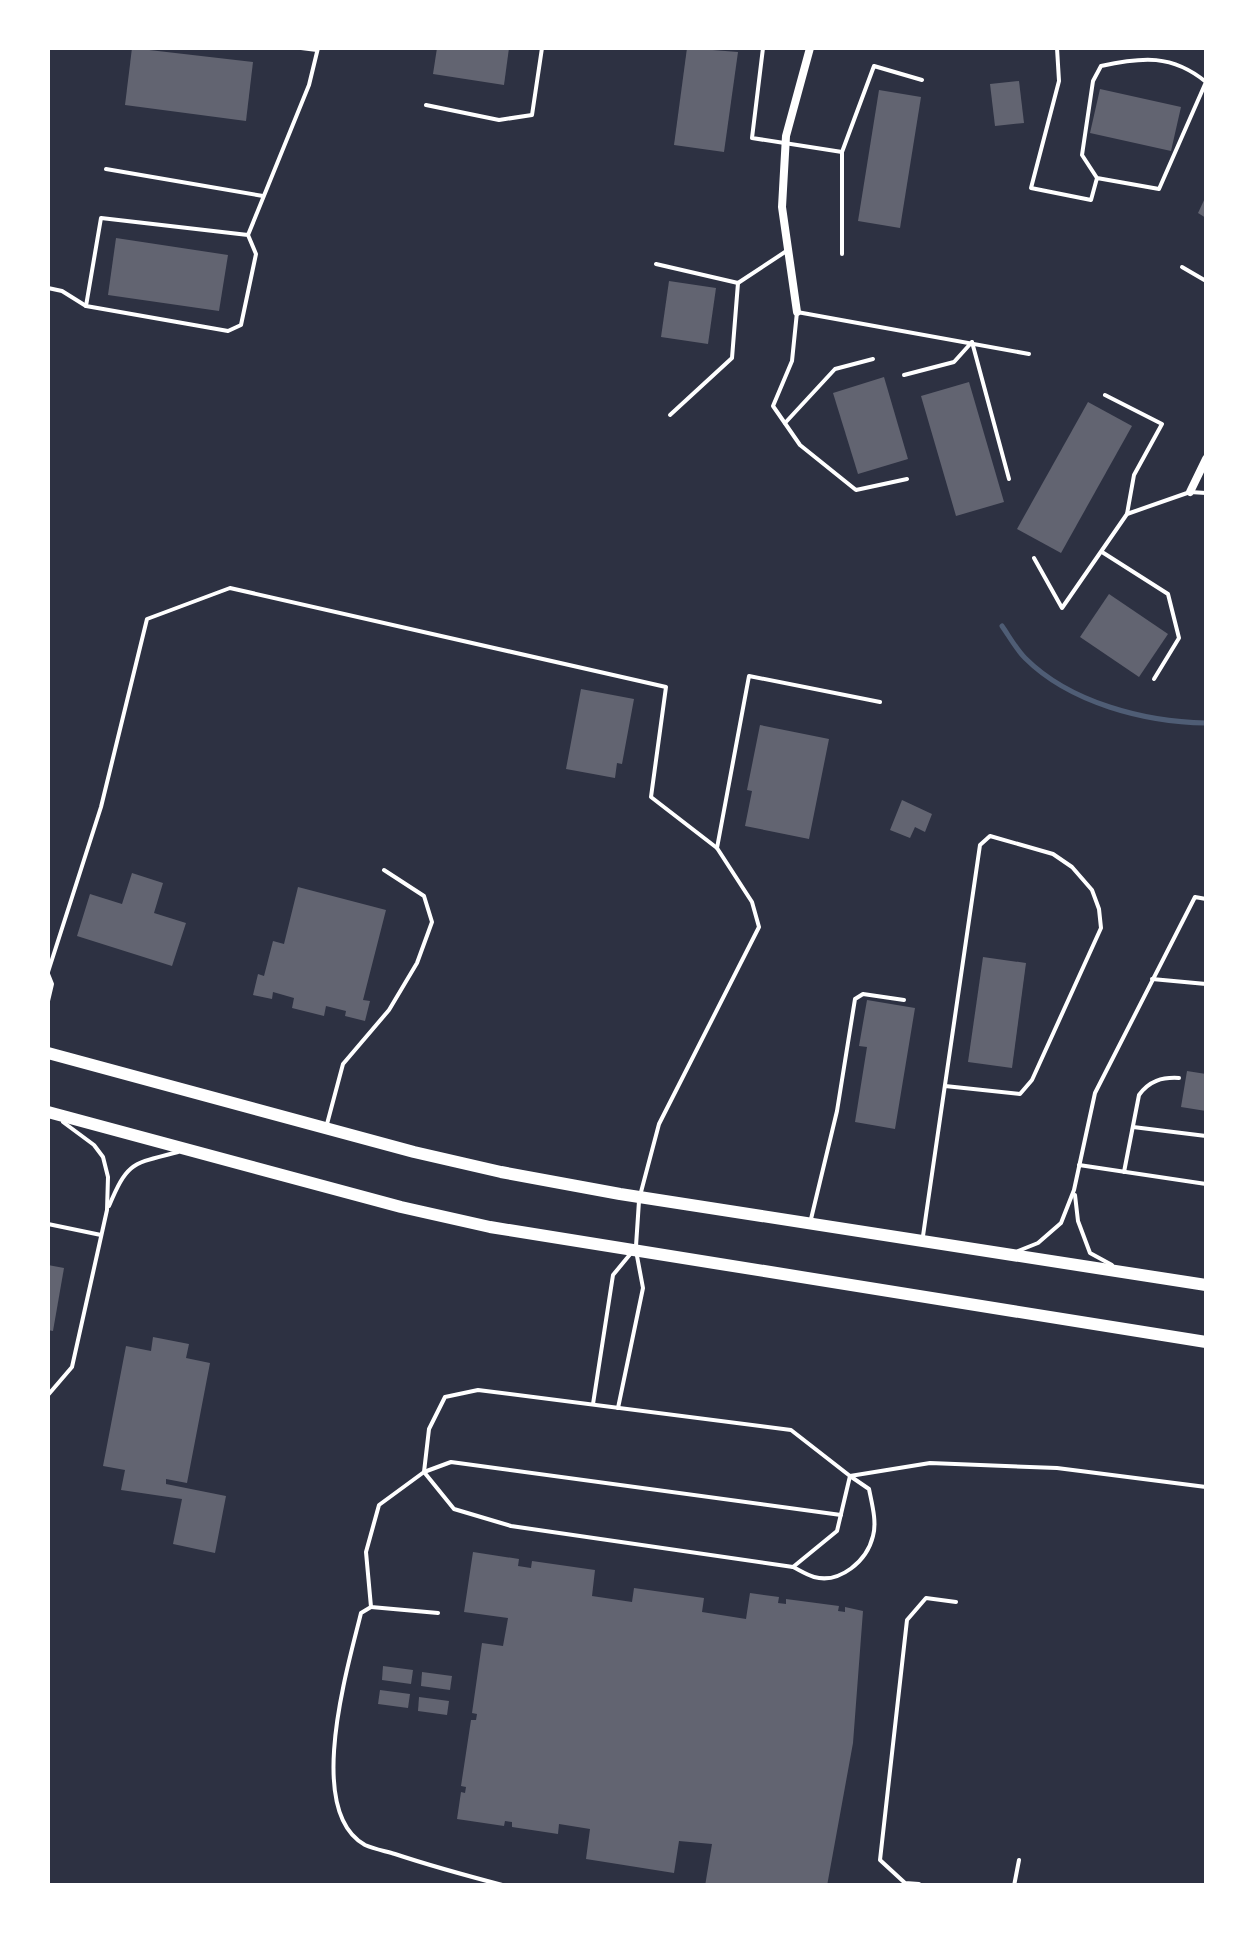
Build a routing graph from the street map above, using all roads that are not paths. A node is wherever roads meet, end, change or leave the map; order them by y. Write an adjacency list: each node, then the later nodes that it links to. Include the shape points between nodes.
1 (301, 48): 6 (lane)
2 (542, 48): 8 (lane, via 532,115 499,120)
3 (763, 48): 9 (lane, via 752,138)
4 (810, 48): 9 (street)
5 (1058, 48): 12 (lane, via 1059,81 1031,188 1091,200)
6 (317, 49): 13 (lane, via 309,86)
7 (922, 80): 10 (lane, via 874,66)
8 (426, 105)
9 (785, 145): 10 (lane); 15 (street)
10 (842, 152): 16 (lane)
11 (106, 169): 13 (lane)
12 (1097, 178): 12 (lane, via 1082,155 1101,66 1164,61 1187,66 1206,82 1159,189)
13 (264, 196): 14 (lane)
14 (248, 235): 22 (lane, via 101,218); 22 (lane, via 256,254 240,325 228,331)
15 (788, 250): 20 (lane); 23 (street)
16 (842, 254)
17 (656, 264): 20 (lane)
18 (1182, 266): 19 (lane)
19 (1206, 281)
20 (738, 283): 29 (lane, via 732,358)
21 (48, 288): 22 (lane)
22 (86, 306)
23 (797, 312): 24 (lane); 30 (lane, via 792,361 774,406)
24 (972, 342): 25 (lane); 27 (lane, via 954,362); 32 (lane)
25 (1029, 354)
26 (874, 359): 30 (lane, via 835,369)
27 (904, 374)
28 (1105, 395): 36 (lane, via 1162,424 1134,475)
29 (670, 414)
30 (785, 423): 33 (lane, via 856,490)
31 (1206, 459): 34 (street)
32 (1009, 478)
33 (907, 479)
34 (1190, 492): 35 (lane); 36 (lane)
35 (1206, 494)
36 (1126, 514): 37 (lane)
37 (1102, 552): 38 (lane, via 1062,608); 39 (lane, via 1168,594 1179,638)
38 (1034, 558)
39 (1154, 679)
40 (880, 702): 41 (lane, via 749,676)
41 (717, 848): 44 (lane, via 650,797 666,687 230,588 146,619 101,807); 61 (lane, via 752,902 759,927 659,1124)
42 (384, 870): 54 (lane, via 424,896 432,922 389,1010 342,1064)
43 (1206, 898): 45 (lane, via 1195,897)
44 (48, 973): 48 (lane)
45 (1152, 979): 46 (lane); 57 (lane, via 1094,1093)
46 (1206, 984)
47 (904, 1000): 63 (lane, via 863,994 855,1000)
48 (48, 1001)
49 (48, 1052): 54 (highway)
50 (1179, 1078): 53 (lane, via 1146,1086)
51 (945, 1086): 51 (lane, via 980,845 990,836 1054,854 1092,890 1101,928 1032,1080 1020,1094); 66 (lane)
52 (49, 1112): 56 (highway); 62 (lane, via 103,1157)
53 (1132, 1127): 55 (lane); 58 (lane)
54 (326, 1129): 61 (highway)
55 (1206, 1136)
56 (185, 1150): 62 (lane, via 122,1174); 67 (highway, via 490,1227)
57 (1080, 1164): 58 (lane); 60 (lane)
58 (1124, 1172): 59 (lane)
59 (1206, 1184)
60 (1074, 1190): 68 (lane, via 1061,1222 1038,1243); 69 (lane, via 1090,1253)
61 (640, 1197): 63 (highway); 67 (lane)
62 (107, 1210): 65 (lane)
63 (810, 1223): 66 (highway)
64 (48, 1224): 65 (lane)
65 (102, 1234): 72 (lane, via 72,1367)
66 (922, 1240): 68 (highway)
67 (636, 1248): 71 (highway); 73 (lane, via 613,1275); 74 (lane, via 643,1288)
68 (1009, 1254): 69 (highway)
69 (1125, 1272): 70 (highway)
70 (1206, 1285)
71 (1206, 1342)
72 (48, 1395)
73 (593, 1404): 74 (lane); 75 (lane, via 478,1390 445,1397 428,1429)
74 (618, 1408): 76 (lane, via 791,1430)
75 (424, 1472): 78 (lane, via 451,1462); 79 (lane, via 454,1509 512,1526); 81 (lane, via 380,1505 366,1552)
76 (850, 1476): 77 (lane, via 930,1463 1057,1468); 78 (lane); 79 (lane, via 869,1490 874,1514 873,1537 861,1560 843,1575 816,1578)
77 (1206, 1487)
78 (840, 1516): 79 (lane, via 836,1531)
79 (793, 1567)
80 (956, 1602): 84 (lane, via 926,1598 907,1620 880,1860 905,1883)
81 (371, 1606): 82 (lane); 85 (lane, via 361,1613 336,1739 334,1795 345,1828 366,1845)
82 (438, 1613)
83 (1019, 1860): 86 (lane)
84 (920, 1884)
85 (506, 1886)
86 (1014, 1886)

